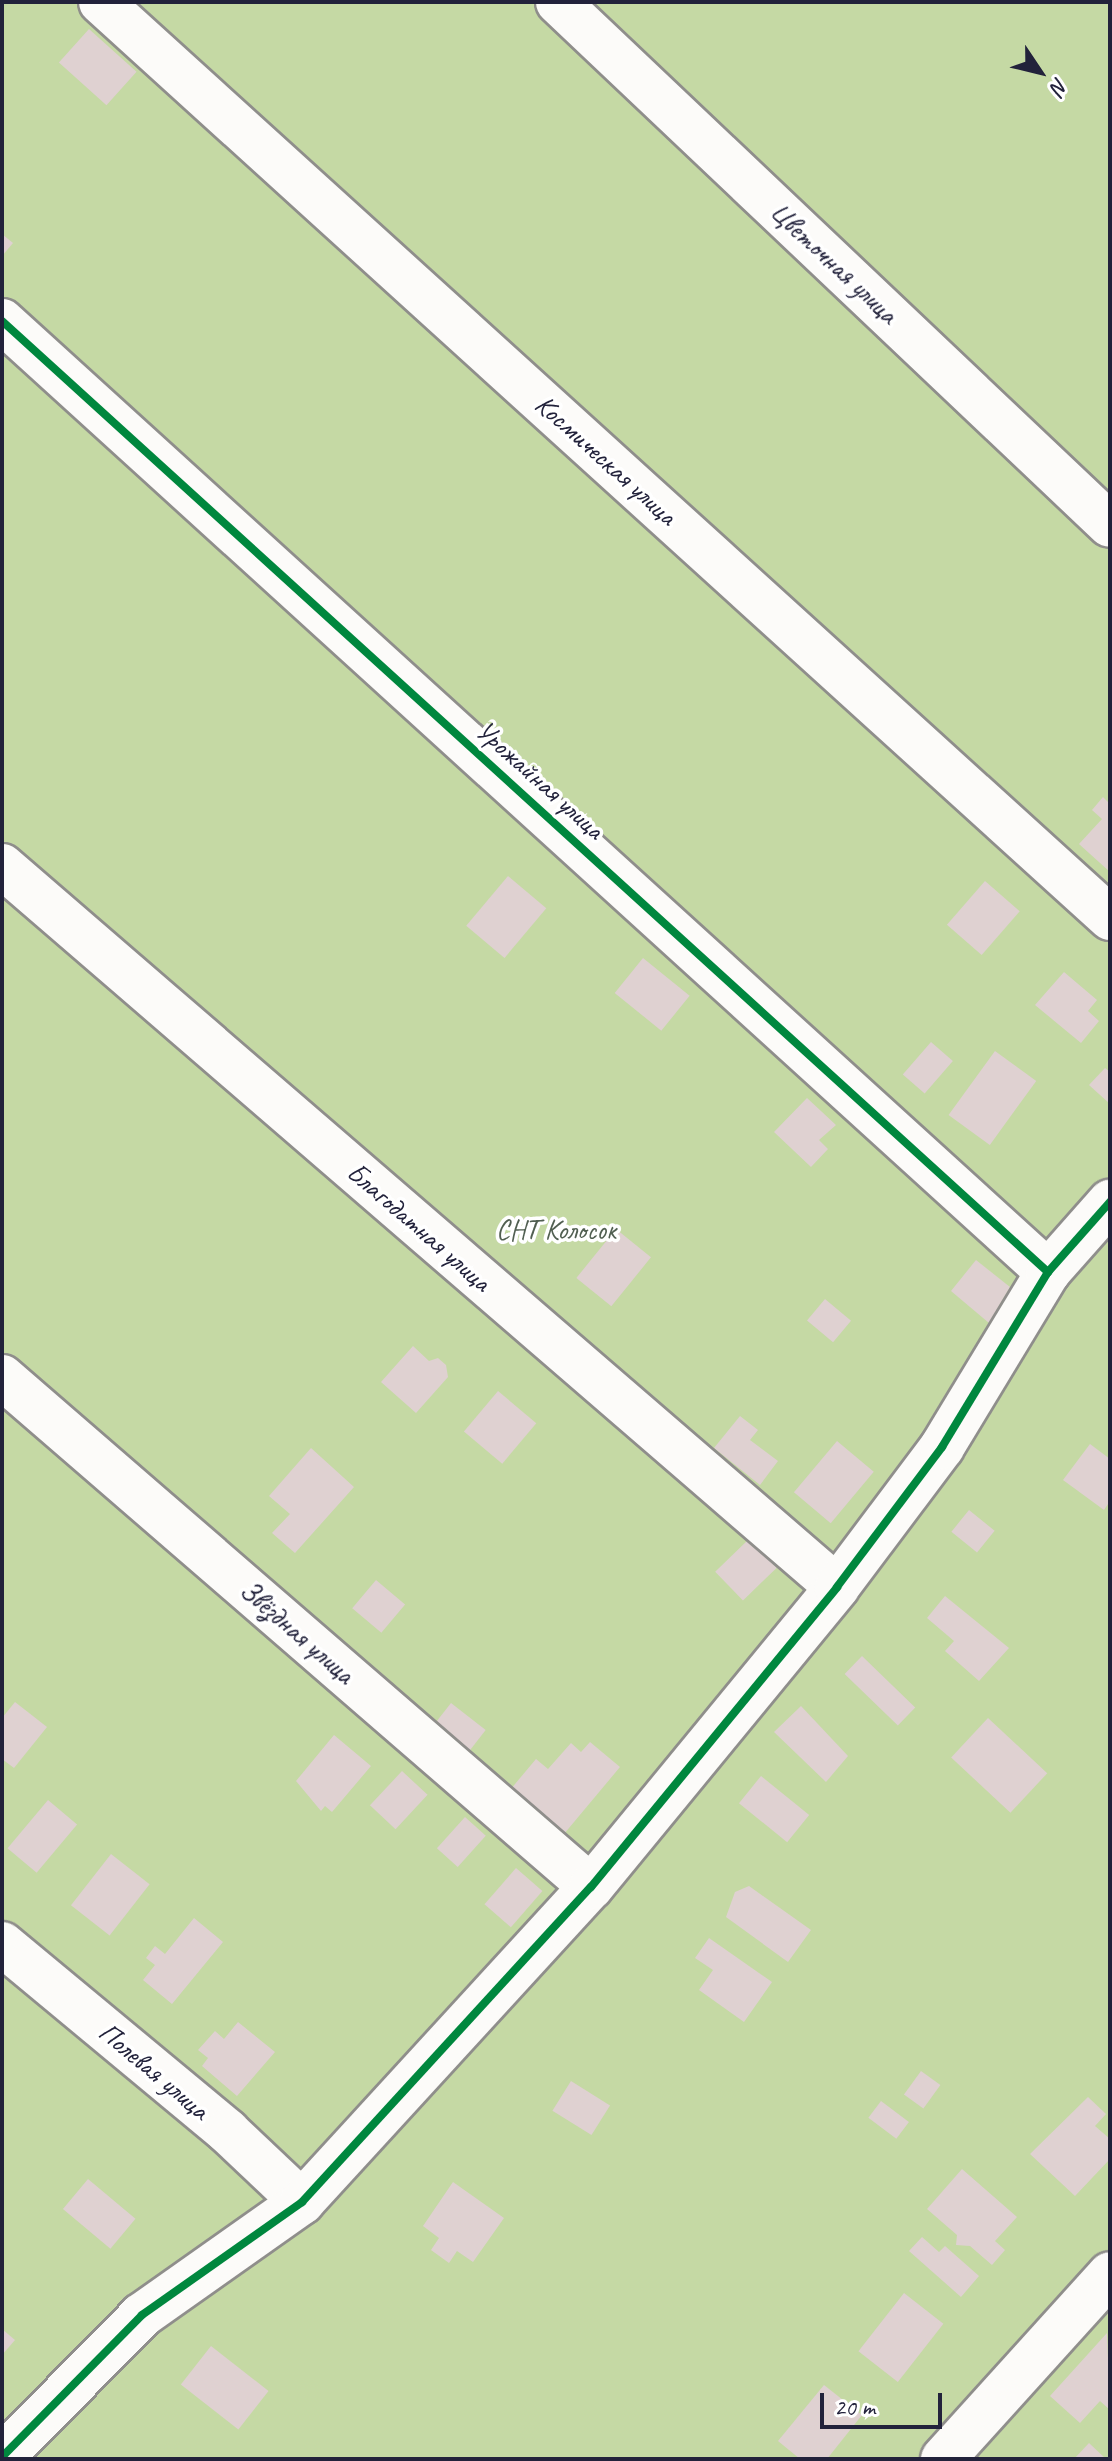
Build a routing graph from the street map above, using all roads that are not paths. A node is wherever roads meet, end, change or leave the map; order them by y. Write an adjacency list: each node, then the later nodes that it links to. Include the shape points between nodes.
1 (101, 2): 6 (street, Космическая улица)
2 (558, 2): 4 (street, Цветочная улица)
3 (2, 321): 8 (street, Урожайная улица)
4 (1110, 525)
5 (2, 866): 10 (street, Благодатная улица)
6 (1110, 918)
7 (1110, 1202): 8 (street)
8 (1048, 1272): 10 (street, via 942,1447)
9 (2, 1377): 11 (street, Звёздная улица)
10 (837, 1587): 11 (street)
11 (591, 1887): 13 (street)
12 (2, 1944): 13 (street, Полевая улица, via 227,2131)
13 (302, 2202): 15 (street, via 142,2315)
14 (1110, 2274): 16 (street)
15 (2, 2457)
16 (943, 2459)

